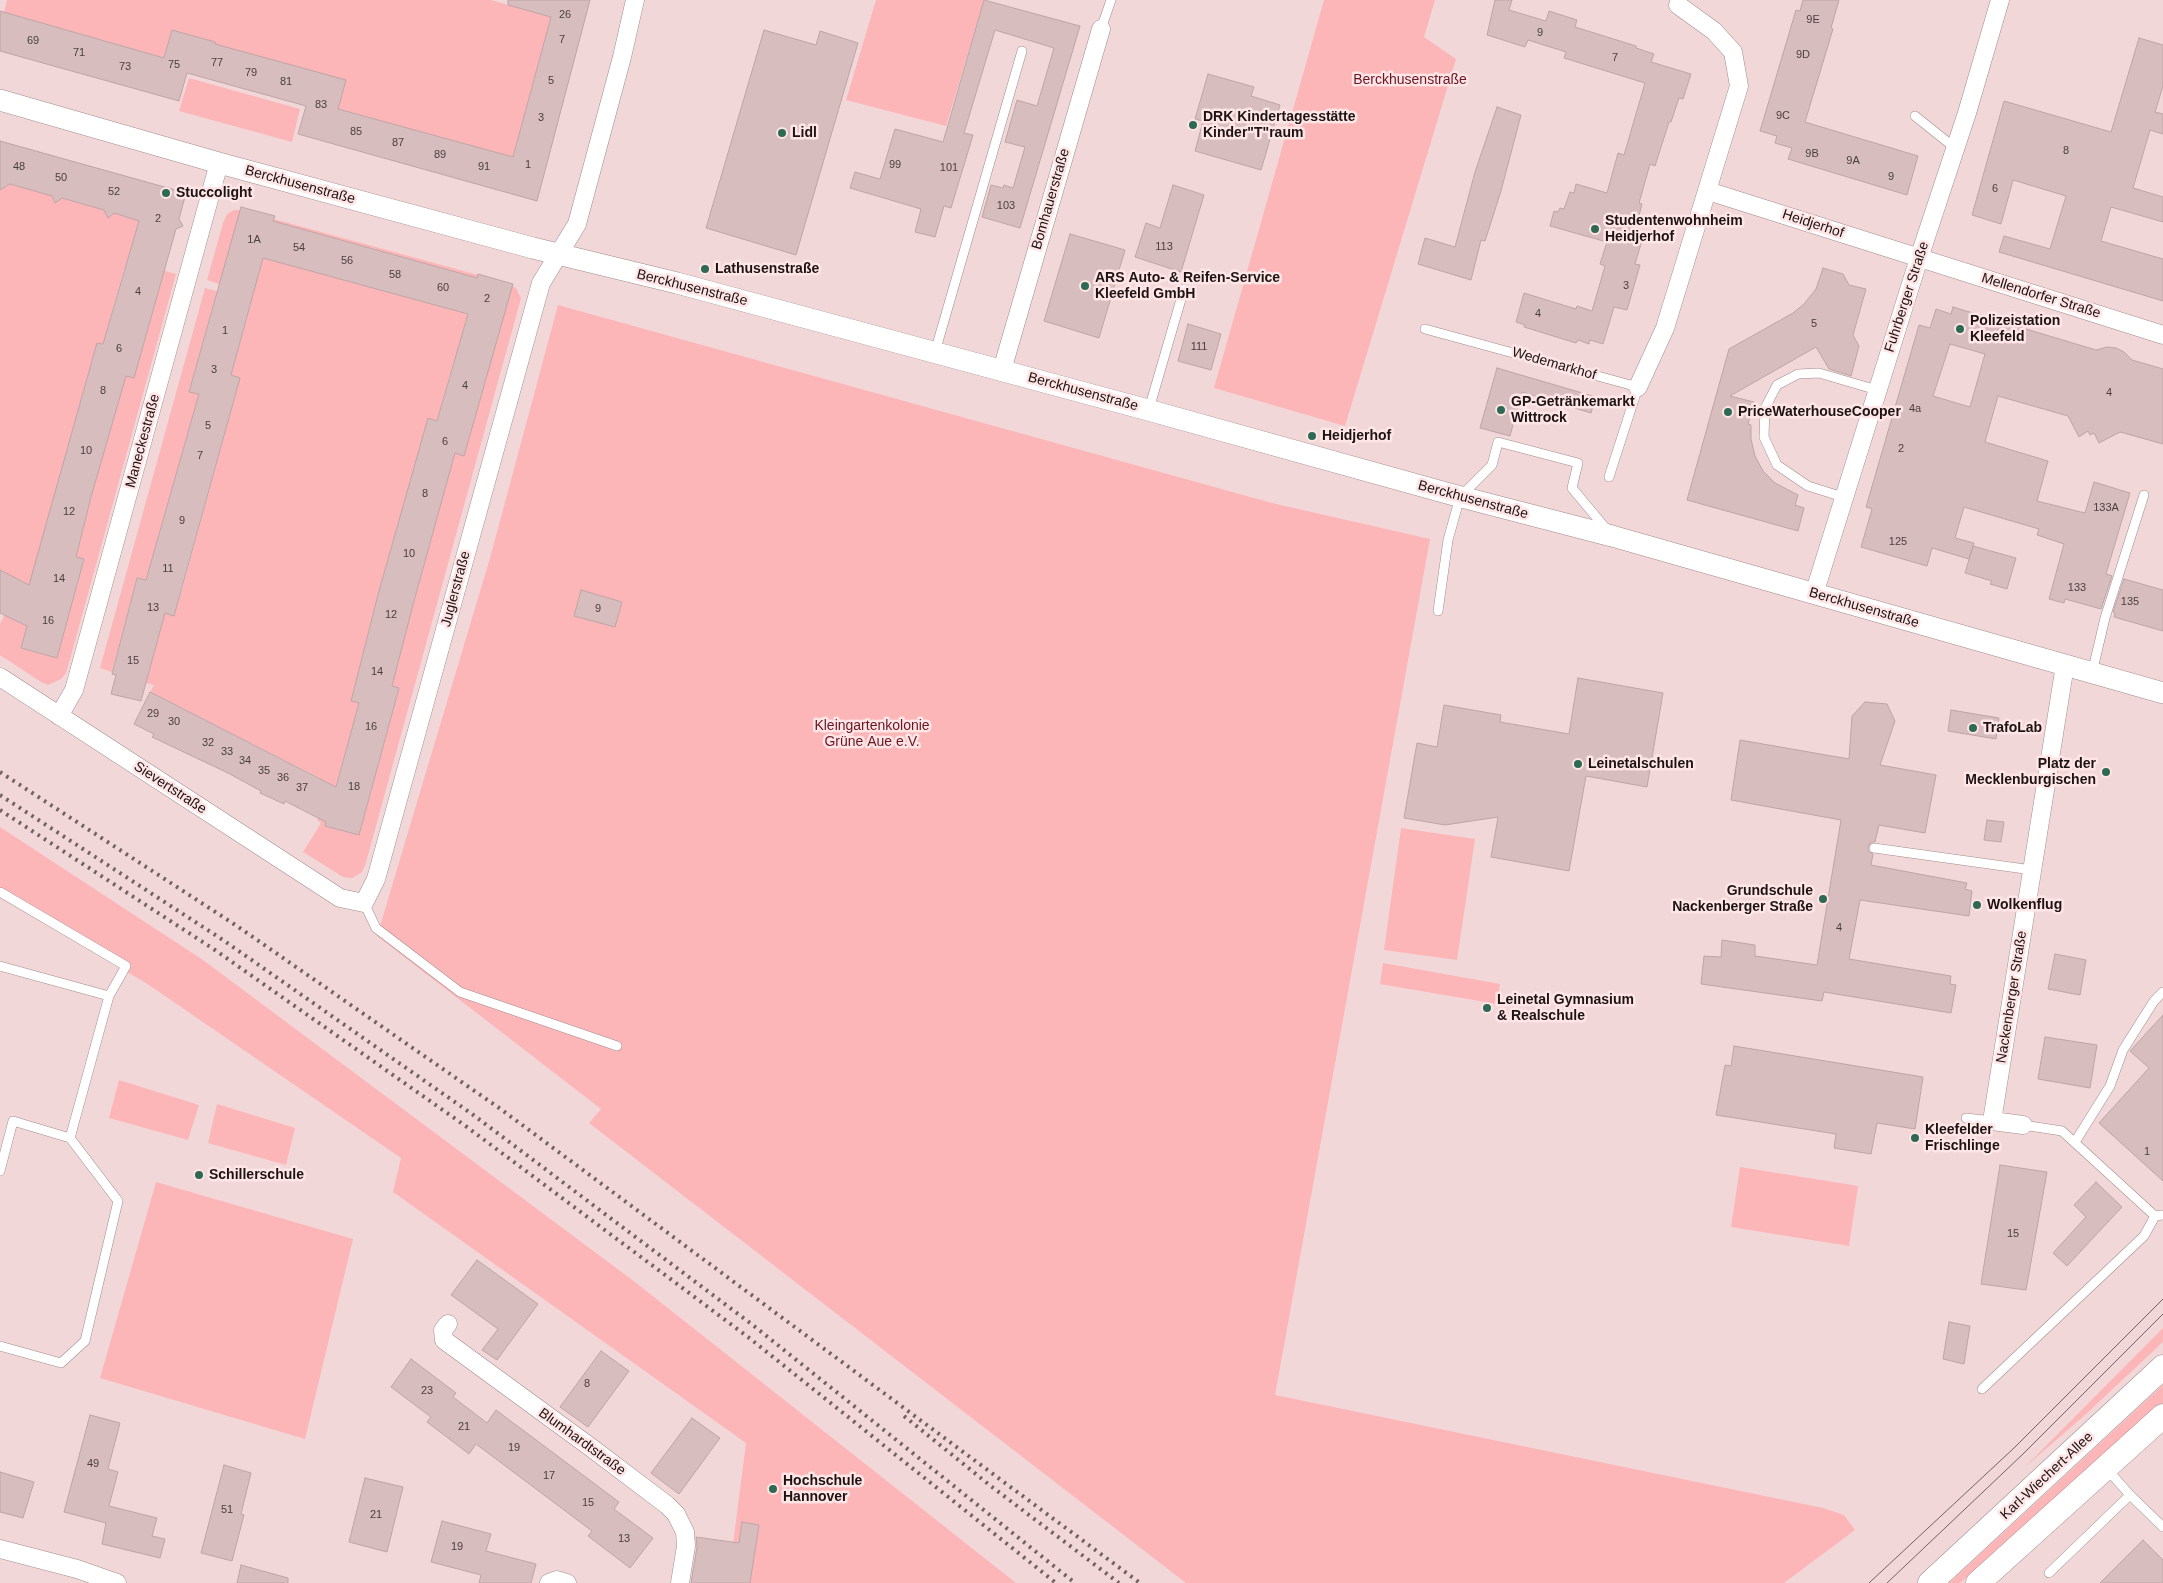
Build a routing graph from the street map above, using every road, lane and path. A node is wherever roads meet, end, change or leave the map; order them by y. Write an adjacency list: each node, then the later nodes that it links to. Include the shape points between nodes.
1 (635, 0): 12 (street, via 577,224)
2 (1111, 0): 5 (lane)
3 (2000, 0): 9 (street, Fuhrberger Straße)
4 (1678, 5): 11 (street, via 1714,31 1733,52 1739,86)
5 (1102, 29): 18 (street, Bomhauerstraße)
6 (1022, 51): 17 (lane)
7 (0, 100): 10 (street, Berckhusenstraße)
8 (1916, 116): 9 (lane)
9 (1955, 148): 13 (street, Fuhrberger Straße)
10 (219, 163): 12 (street, Berckhusenstraße); 33 (street, Maneckestraße, via 74,690)
11 (1708, 191): 13 (street, Heidjerhof); 19 (street, via 1665,328)
12 (558, 255): 17 (street, Berckhusenstraße); 37 (street, Juglerstraße, via 541,282 376,879)
13 (1919, 258): 16 (street, Mellendorfer Straße); 20 (street, Fuhrberger Straße)
14 (1184, 289): 21 (lane)
15 (1425, 329): 19 (lane, Wedemarkhof)
16 (2163, 335)
17 (935, 352): 18 (street, Berckhusenstraße)
18 (1002, 370): 21 (street, Berckhusenstraße)
19 (1638, 387): 22 (lane)
20 (1877, 390): 25 (street, Fuhrberger Straße); 25 (lane, via 1820,373 1798,374 1777,386 1764,408 1764,437 1777,465 1808,486)
21 (1148, 410): 24 (street, Berckhusenstraße)
22 (1609, 477)
23 (2144, 495): 30 (lane)
24 (1460, 497): 26 (street, Berckhusenstraße); 26 (lane, via 1492,465 1498,442 1507,444 1578,463 1572,488); 28 (lane, via 1448,540)
25 (1843, 497): 27 (street, Fuhrberger Straße)
26 (1612, 536): 27 (street, Berckhusenstraße)
27 (1814, 594): 29 (street, Berckhusenstraße)
28 (1438, 611)
29 (2065, 665): 30 (street, Berckhusenstraße); 35 (street, Nackenberger Straße)
30 (2092, 673): 32 (street, Berckhusenstraße)
31 (0, 678): 33 (street, Sievertstraße)
32 (2163, 693)
33 (59, 716): 37 (street, Sievertstraße, via 340,898)
34 (1874, 848): 35 (lane)
35 (2032, 870): 43 (street, Nackenberger Straße)
36 (0, 892): 40 (lane, via 126,966)
37 (364, 903): 41 (lane, via 376,928 460,992)
38 (0, 966): 40 (lane)
39 (2163, 992): 46 (lane, via 2123,1050 2110,1086)
40 (109, 996): 45 (lane)
41 (617, 1046)
42 (1966, 1118): 43 (lane)
43 (1992, 1121): 44 (street)
44 (2023, 1125): 46 (lane, via 2062,1130)
45 (70, 1138): 47 (lane, via 14,1122); 50 (lane, via 118,1202 85,1341 61,1363)
46 (2075, 1142): 48 (lane)
47 (0, 1171)
48 (2159, 1215): 52 (lane, via 2144,1236)
49 (448, 1324): 62 (street, Blumhardtstraße, via 443,1330 444,1340 676,1514 685,1532 686,1546)
50 (0, 1346)
51 (2163, 1367): 63 (main road, Karl-Wiechert-Allee)
52 (1982, 1389)
53 (2163, 1416): 54 (main road)
54 (2106, 1468): 55 (lane); 64 (main road)
55 (2130, 1496): 56 (lane); 58 (lane)
56 (2163, 1527)
57 (0, 1549): 59 (street)
58 (2049, 1573)
59 (117, 1583)
60 (549, 1583): 61 (street, via 557,1580)
61 (567, 1583)
62 (680, 1583)
63 (1930, 1583)
64 (1978, 1583)

